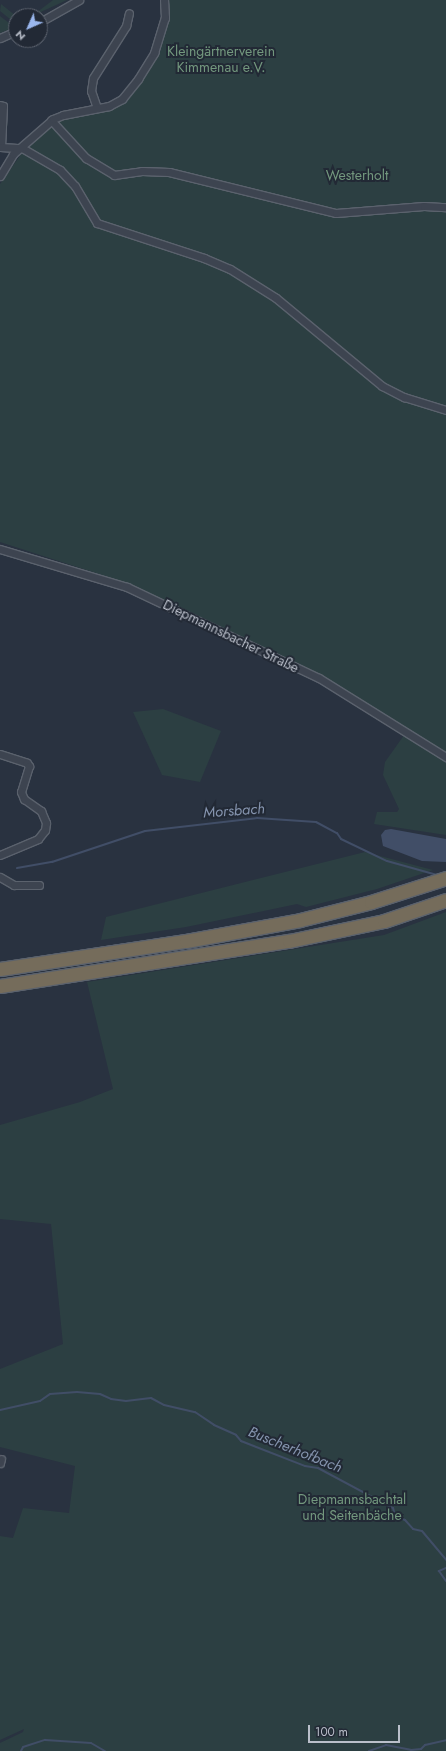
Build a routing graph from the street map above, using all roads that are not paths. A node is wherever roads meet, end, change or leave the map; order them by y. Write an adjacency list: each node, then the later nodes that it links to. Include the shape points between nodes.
1 (79, 0): 4 (street)
2 (164, 0): 6 (street, via 162,30 145,69 120,101)
3 (129, 13): 6 (street, via 126,26 93,78 91,92)
4 (48, 17)
5 (0, 105): 8 (street, via 3,106)
6 (97, 108): 7 (street, via 62,115)
7 (51, 120): 9 (street); 11 (street, via 86,158 114,174 170,172 336,213 424,206)
8 (0, 147): 9 (street)
9 (22, 148): 10 (street, via 13,154); 12 (street, via 60,170 72,181 97,223 230,269 289,308 382,386 404,397)
10 (0, 176)
11 (446, 207)
12 (446, 410)
13 (0, 549): 15 (street, Diepmannsbacher Straße, via 127,587 319,678)
14 (0, 754): 16 (street, via 27,763 29,766 21,792 24,799 43,814 46,823 45,830 38,839)
15 (446, 757)
16 (0, 855)
17 (0, 877): 19 (street, via 14,885)
18 (446, 878): 21 (highway, via 330,913 234,933)
19 (39, 885)
20 (446, 900): 22 (highway, via 384,921 335,932 224,952)
21 (0, 969)
22 (0, 986)

